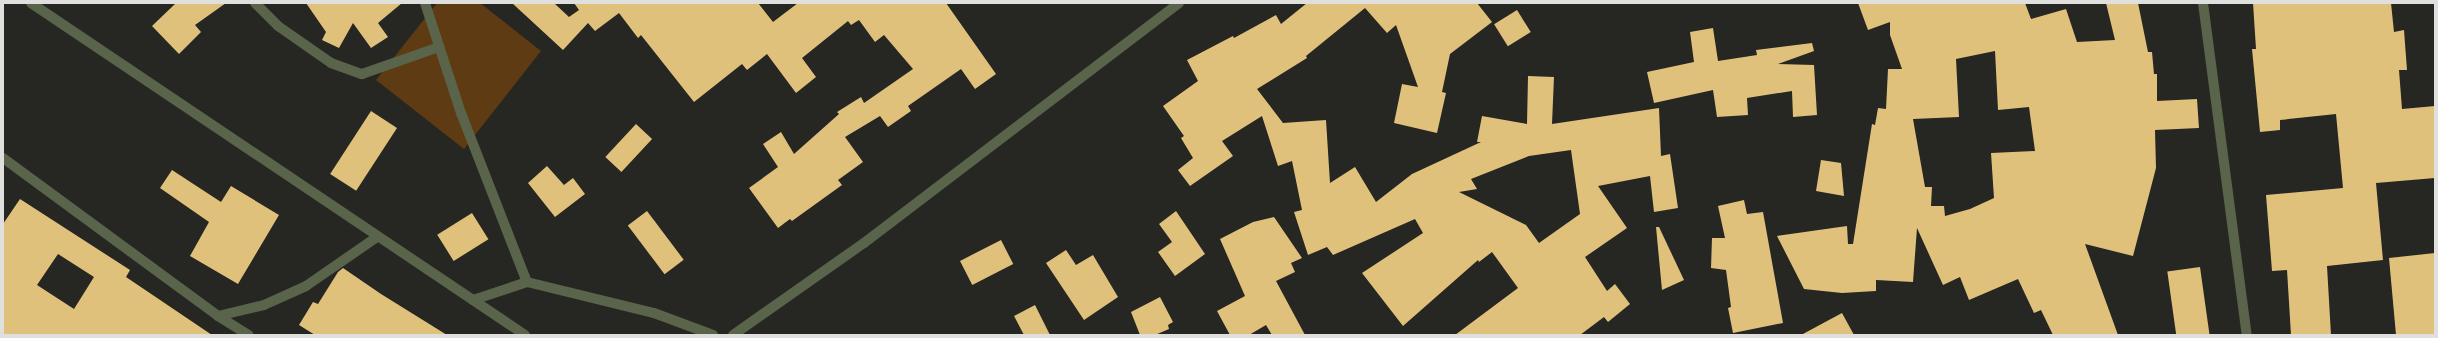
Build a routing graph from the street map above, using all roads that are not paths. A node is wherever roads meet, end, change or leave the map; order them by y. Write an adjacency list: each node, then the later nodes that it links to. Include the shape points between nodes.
1 (31, 3): 8 (street)
2 (255, 3): 6 (street, via 278,26 331,63 362,74)
3 (425, 3): 6 (street)
4 (1179, 3): 15 (street, via 864,243)
5 (2203, 3): 16 (street)
6 (439, 47): 9 (street, via 464,120)
7 (3, 158): 11 (street)
8 (377, 237): 10 (street); 11 (street, via 306,286 264,305)
9 (527, 282): 10 (street); 14 (street, via 654,313)
10 (473, 300): 13 (street)
11 (218, 316): 12 (street)
12 (248, 335)
13 (525, 335)
14 (713, 335)
15 (733, 335)
16 (2248, 335)

